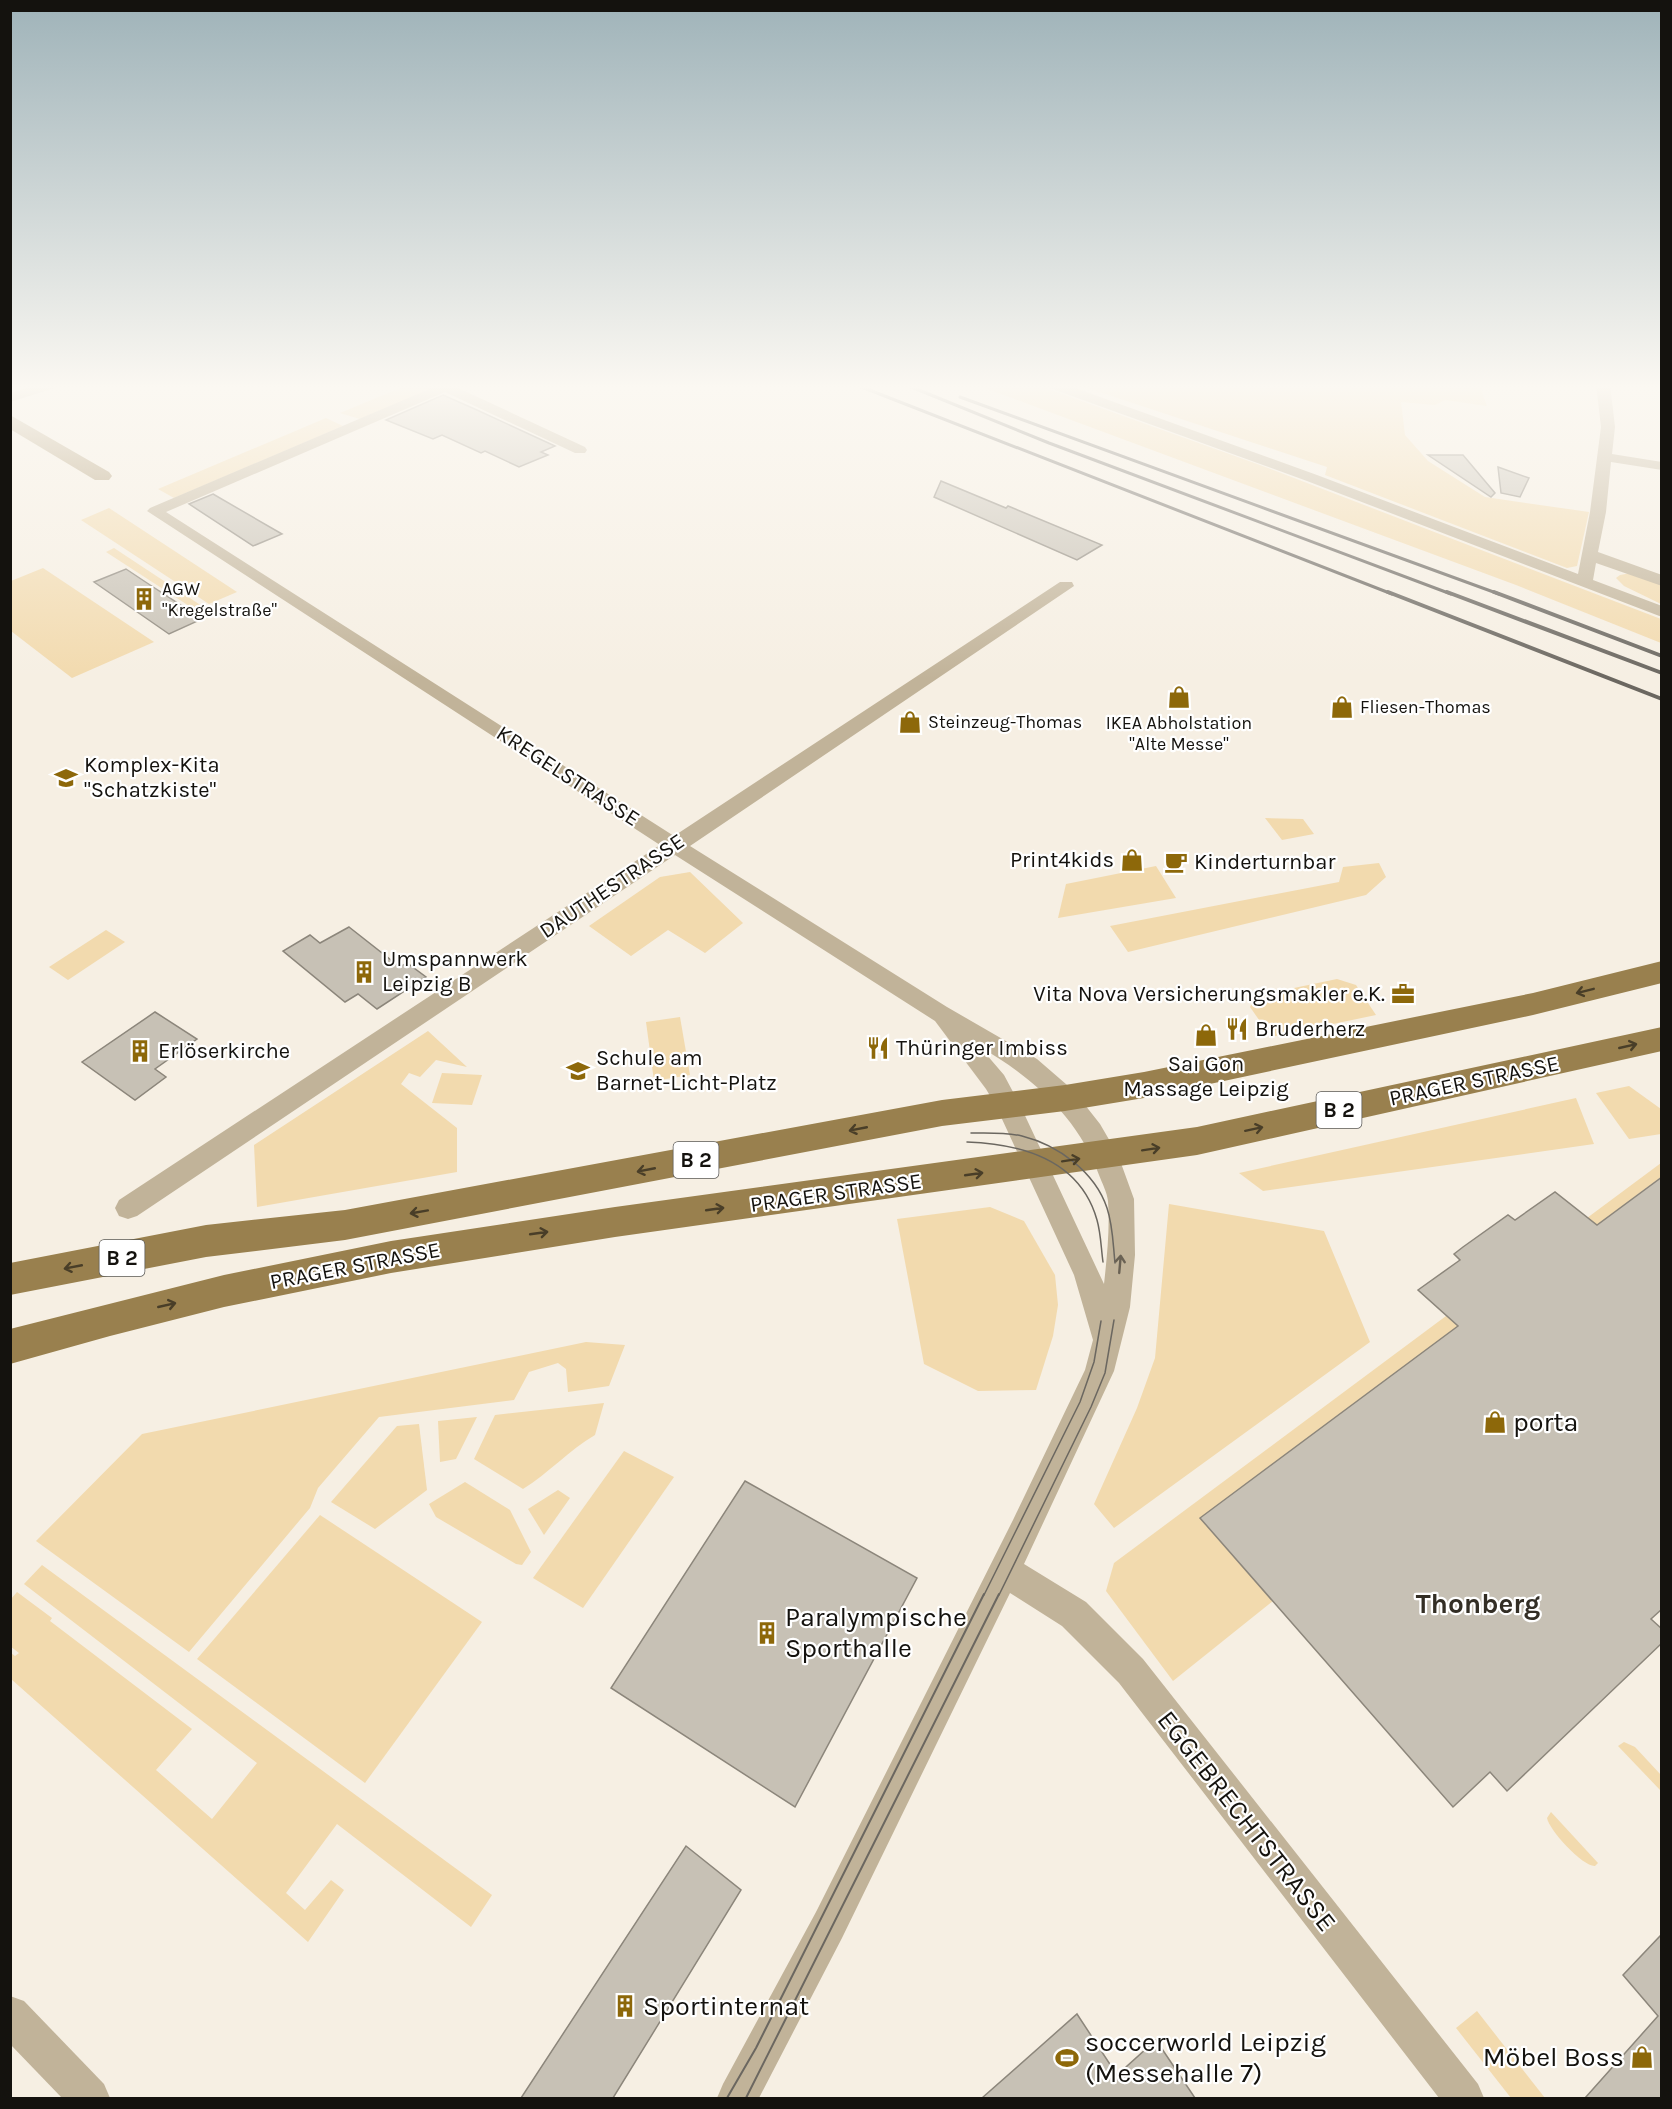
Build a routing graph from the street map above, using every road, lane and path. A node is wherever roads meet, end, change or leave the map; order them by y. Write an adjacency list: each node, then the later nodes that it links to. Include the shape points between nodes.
1 (221, 482): 9 (street, KREGELSTRASSE, via 155,511)
2 (1323, 482): 6 (street)
3 (1601, 482): 4 (street)
4 (1590, 555): 5 (street); 6 (street)
5 (1662, 581)
6 (1584, 583): 8 (street)
7 (1066, 586): 9 (street, DAUTHESTRASSE)
8 (1662, 612)
9 (674, 845): 11 (street, KREGELSTRASSE); 17 (street, DAUTHESTRASSE)
10 (1662, 972): 13 (main road, PRAGER STRASSE / B 2, one-way to 13, via 1533,1004)
11 (939, 1013): 13 (street, KREGELSTRASSE, via 1009,1052); 14 (street, via 995,1082)
12 (1662, 1039): 15 (main road, PRAGER STRASSE / B 2, one-way to 12, via 1197,1141)
13 (1065, 1098): 14 (main road, PRAGER STRASSE / B 2); 15 (street, KREGELSTRASSE)
14 (1008, 1105): 16 (street); 18 (main road, PRAGER STRASSE / B 2, one-way to 18, via 942,1113 345,1225 206,1241)
15 (1098, 1143): 16 (main road, PRAGER STRASSE / B 2, one-way to 15); 19 (street, KREGELSTRASSE, one-way to 15, via 1116,1307 1121,1199)
16 (1030, 1151): 19 (street, via 1088,1275); 20 (main road, PRAGER STRASSE / B 2, one-way to 16, via 189,1299 391,1257)
17 (128, 1208)
18 (10, 1279)
19 (1107, 1339): 21 (street, KREGELSTRASSE, via 1085,1404)
20 (10, 1347)
21 (1004, 1570): 24 (street, KREGELSTRASSE, via 829,1925); 25 (street, EGGEBRECHTSTRASSE, via 1074,1614 1131,1671)
22 (10, 2015): 23 (street)
23 (90, 2098)
24 (737, 2098)
25 (1464, 2098)

